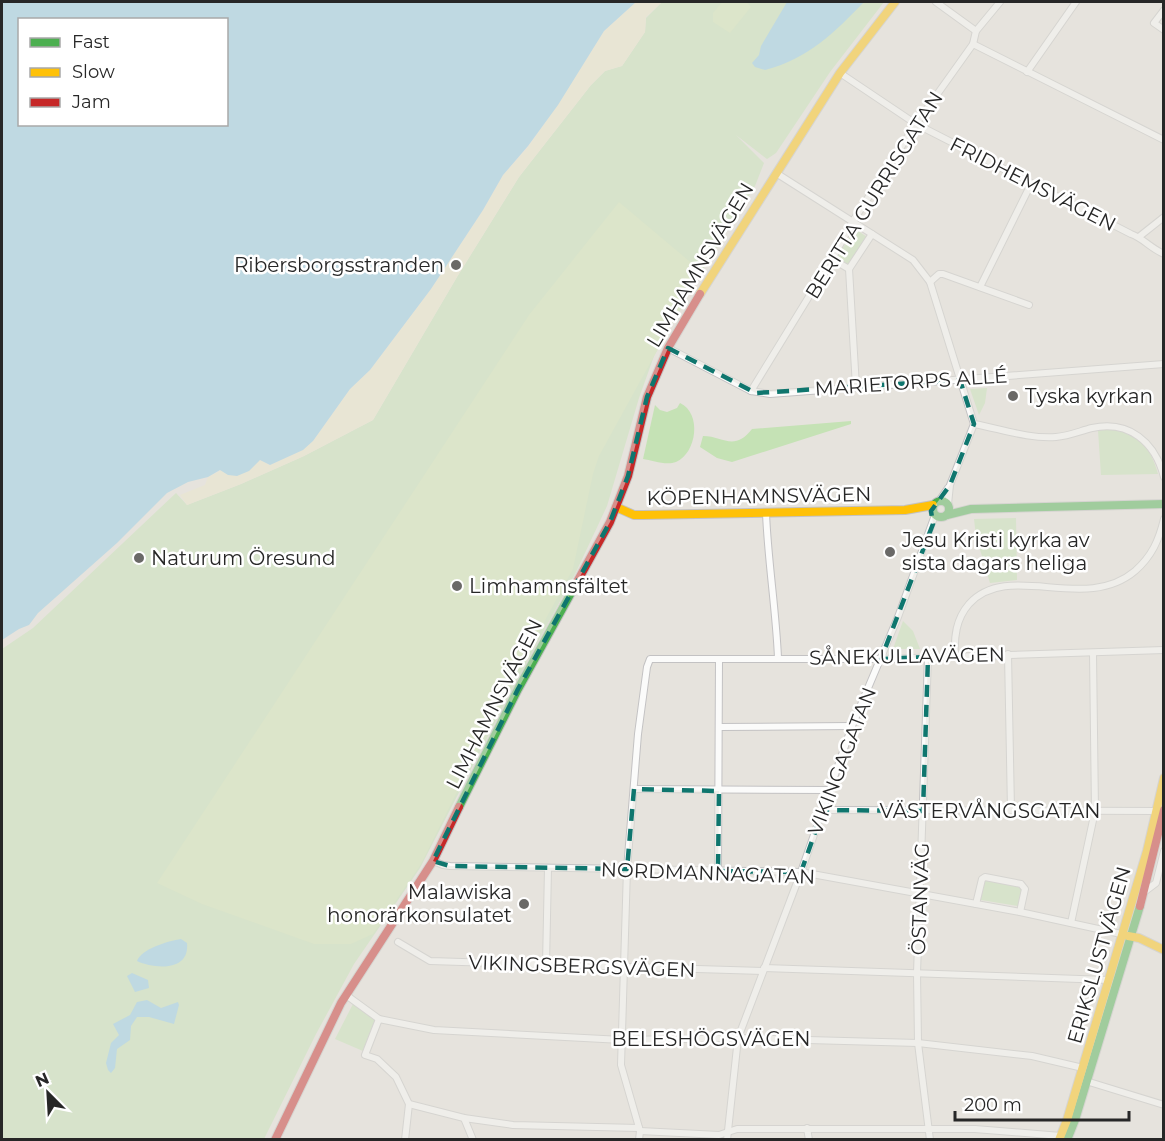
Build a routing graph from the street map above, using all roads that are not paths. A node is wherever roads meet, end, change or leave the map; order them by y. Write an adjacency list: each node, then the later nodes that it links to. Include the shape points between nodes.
1 (895, 2): 10 (street, LIMHAMNSVÄGEN)
2 (936, 2): 7 (street)
3 (1000, 2): 7 (street)
4 (1076, 2): 9 (street)
5 (1164, 10): 6 (street, via 1154,23)
6 (1164, 30)
7 (975, 32): 8 (street, BERITTA GURRISGATAN)
8 (973, 44): 9 (street); 11 (street, BERITTA GURRISGATAN)
9 (1027, 72): 12 (street)
10 (840, 73): 11 (street, FRIDHEMSVÄGEN); 13 (street, LIMHAMNSVÄGEN)
11 (916, 124): 14 (street, FRIDHEMSVÄGEN); 16 (street, BERITTA GURRISGATAN)
12 (1164, 140)
13 (776, 173): 16 (street); 25 (street, LIMHAMNSVÄGEN)
14 (1031, 184): 18 (street, FRIDHEMSVÄGEN); 23 (street)
15 (1164, 217): 18 (street)
16 (853, 221): 17 (street); 20 (street, BERITTA GURRISGATAN)
17 (872, 234): 21 (street); 22 (street, via 914,261)
18 (1140, 236): 19 (street, FRIDHEMSVÄGEN, via 1150,248)
19 (1164, 254)
20 (832, 259): 21 (street); 29 (street, BERITTA GURRISGATAN)
21 (849, 269): 28 (street)
22 (930, 282): 23 (street, via 943,274); 27 (street)
23 (980, 287): 24 (street)
24 (1029, 305)
25 (668, 348): 29 (street, MARIETORPS ALLÉ); 34 (street, LIMHAMNSVÄGEN, via 647,397 628,476)
26 (1164, 364): 27 (street, MARIETORPS ALLÉ)
27 (960, 380): 28 (street, MARIETORPS ALLÉ); 30 (street)
28 (856, 387): 29 (street, MARIETORPS ALLÉ, via 770,394)
29 (751, 391)
30 (974, 424): 31 (street, via 1056,437 1094,428 1123,429 1146,441); 32 (street)
31 (1164, 477)
32 (942, 504): 35 (street, KÖPENHAMNSVÄGEN); 36 (street, KÖPENHAMNSVÄGEN); 38 (street); 38 (street, via 949,510)
33 (1164, 504): 35 (street, KÖPENHAMNSVÄGEN)
34 (616, 507): 37 (street, KÖPENHAMNSVÄGEN, via 634,515); 60 (street, LIMHAMNSVÄGEN, via 518,689)
35 (971, 509): 38 (street, KÖPENHAMNSVÄGEN)
36 (905, 510): 37 (street, KÖPENHAMNSVÄGEN); 38 (street, KÖPENHAMNSVÄGEN)
37 (766, 513): 45 (street)
38 (938, 517): 47 (street, VIKINGAGATAN)
39 (1164, 519): 43 (street, via 1152,553 1132,574 1112,585 1084,590 1001,587 984,592 961,616)
40 (1164, 650): 41 (street, SÅNEKULLAVÄGEN)
41 (1093, 653): 42 (street, SÅNEKULLAVÄGEN); 57 (street)
42 (1008, 654): 43 (street, SÅNEKULLAVÄGEN); 55 (street)
43 (955, 656): 44 (street, SÅNEKULLAVÄGEN)
44 (928, 657): 47 (street, SÅNEKULLAVÄGEN); 56 (street, ÖSTANVÄG)
45 (778, 658): 46 (street, SÅNEKULLAVÄGEN); 47 (street, SÅNEKULLAVÄGEN)
46 (719, 659): 49 (street); 51 (street, SÅNEKULLAVÄGEN, via 650,658)
47 (881, 659): 48 (street, VIKINGAGATAN)
48 (852, 726): 49 (street); 52 (street, VIKINGAGATAN)
49 (719, 727): 53 (street)
50 (1164, 778): 58 (street, ERIKSLUSTVÄGEN)
51 (634, 789): 53 (street); 62 (street)
52 (830, 790): 53 (street); 54 (street, VIKINGAGATAN)
53 (719, 791): 63 (street)
54 (823, 810): 56 (street, VÄSTERVÅNGSGATAN); 64 (street, VIKINGAGATAN)
55 (1011, 810): 56 (street, VÄSTERVÅNGSGATAN); 57 (street, VÄSTERVÅNGSGATAN)
56 (923, 811): 66 (street, ÖSTANVÄG)
57 (1095, 811): 58 (street, VÄSTERVÅNGSGATAN); 69 (street)
58 (1160, 811): 65 (street, ERIKSLUSTVÄGEN); 70 (street, ERIKSLUSTVÄGEN)
59 (1164, 851): 65 (street, ERIKSLUSTVÄGEN, via 1156,883)
60 (434, 861): 61 (street, NORDMANNAGATAN, via 450,866); 79 (street, LIMHAMNSVÄGEN)
61 (548, 868): 62 (street, NORDMANNAGATAN); 74 (street)
62 (627, 869): 63 (street, NORDMANNAGATAN); 75 (street)
63 (718, 871): 64 (street, NORDMANNAGATAN)
64 (801, 872): 66 (street, NORDMANNAGATAN); 76 (street, VIKINGAGATAN)
65 (1144, 892): 71 (street, ERIKSLUSTVÄGEN)
66 (921, 894): 67 (street, NORDMANNAGATAN); 77 (street, ÖSTANVÄG)
67 (976, 904): 68 (street, NORDMANNAGATAN); 68 (street, via 985,877 1021,884 1025,889)
68 (1020, 912): 69 (street, NORDMANNAGATAN)
69 (1071, 923): 70 (street, NORDMANNAGATAN)
70 (1121, 934): 71 (street); 78 (street, ERIKSLUSTVÄGEN)
71 (1131, 936): 73 (street); 85 (street, ERIKSLUSTVÄGEN)
72 (398, 942): 74 (street, VIKINGSBERGSVÄGEN, via 408,943 430,961)
73 (1164, 950)
74 (546, 965): 75 (street, VIKINGSBERGSVÄGEN)
75 (624, 968): 76 (street, VIKINGSBERGSVÄGEN); 82 (street)
76 (763, 970): 77 (street, VIKINGSBERGSVÄGEN); 81 (street, VIKINGAGATAN)
77 (917, 974): 78 (street, VIKINGSBERGSVÄGEN); 83 (street, ÖSTANVÄG)
78 (1108, 980): 84 (street, ERIKSLUSTVÄGEN)
79 (346, 995): 80 (street, BELESHÖGSVÄGEN); 94 (street, LIMHAMNSVÄGEN)
80 (379, 1019): 82 (street, BELESHÖGSVÄGEN, via 434,1030); 86 (street, via 365,1055 377,1059 396,1077)
81 (738, 1038): 82 (street, BELESHÖGSVÄGEN); 83 (street, BELESHÖGSVÄGEN); 92 (street, VIKINGAGATAN)
82 (622, 1040): 91 (street, via 622,1071)
83 (918, 1043): 84 (street, BELESHÖGSVÄGEN, via 1032,1056); 90 (street, ÖSTANVÄG)
84 (1083, 1068): 93 (street, ERIKSLUSTVÄGEN)
85 (1086, 1081): 87 (street); 93 (street, ERIKSLUSTVÄGEN, via 1075,1120)
86 (409, 1104): 88 (street); 95 (street)
87 (1164, 1105)
88 (464, 1118): 91 (street, via 513,1125); 96 (street)
89 (807, 1128): 90 (street); 92 (street); 99 (street)
90 (927, 1128): 93 (street); 100 (street, ÖSTANVÄG)
91 (639, 1129): 92 (street, via 719,1136); 97 (street)
92 (728, 1132): 98 (street, VIKINGAGATAN)
93 (1062, 1138)
94 (275, 1140)
95 (405, 1140)
96 (473, 1140)
97 (639, 1140)
98 (727, 1140)
99 (809, 1140)
100 (930, 1140)

